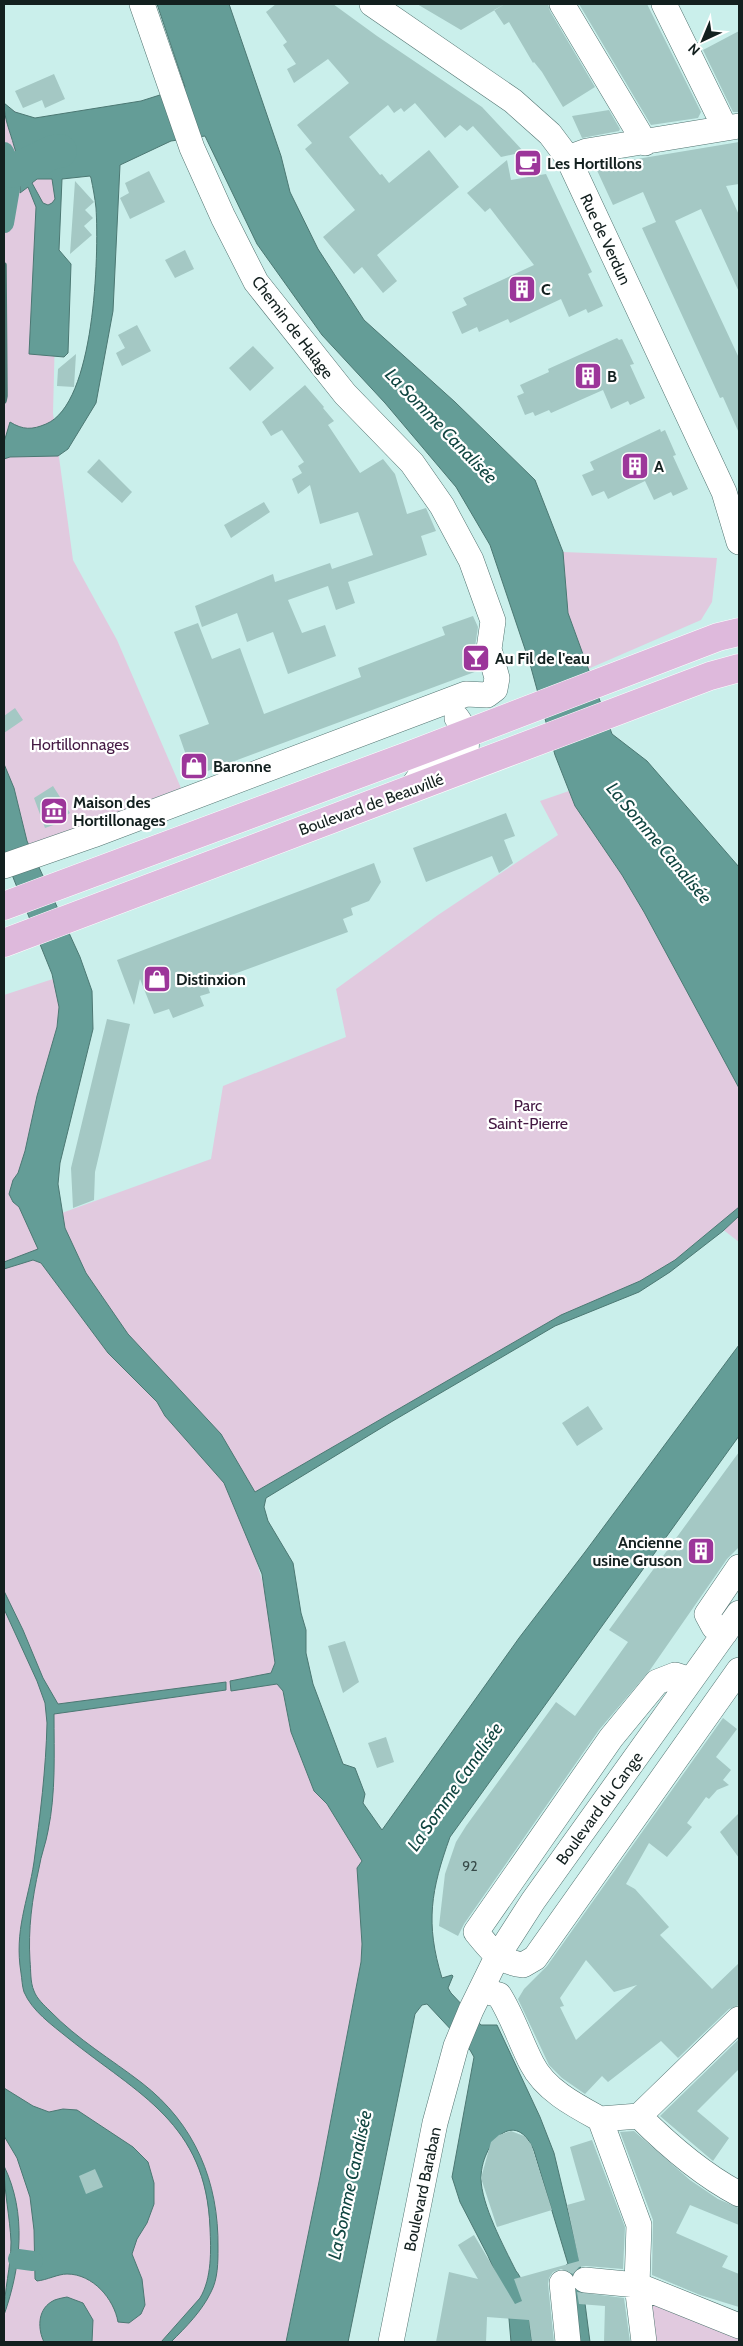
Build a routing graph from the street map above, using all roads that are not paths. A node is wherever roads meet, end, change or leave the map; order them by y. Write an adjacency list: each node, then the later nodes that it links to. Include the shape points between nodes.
1 (142, 4): 10 (street, Chemin de Halage, via 192,148 256,282 345,394 412,463 442,506 471,560)
2 (372, 4): 7 (street, Rue de Verdun, via 513,101 550,134)
3 (562, 4): 6 (street)
4 (664, 4): 5 (street)
5 (732, 127): 6 (street)
6 (645, 143): 7 (street, via 588,151)
7 (568, 158): 8 (street, Rue de Verdun)
8 (734, 493): 9 (street, Rue de Verdun)
9 (739, 542)
10 (493, 621): 13 (street, Boulevard de Beauvillé, via 489,649 497,678 495,689 486,695 466,694)
11 (739, 632): 13 (main road, Boulevard de Beauvillé, via 606,680)
12 (739, 668): 14 (main road, Boulevard de Beauvillé, via 710,676)
13 (469, 721): 14 (street, via 466,754 425,769); 15 (street, Boulevard de Beauvillé, via 93,835); 16 (main road, Boulevard de Beauvillé)
14 (412, 789): 17 (main road, Boulevard de Beauvillé)
15 (4, 866)
16 (4, 906)
17 (4, 943)
18 (739, 1567): 19 (street, via 707,1614 714,1627)
19 (732, 1623): 21 (street, Boulevard du Cange, via 538,1893)
20 (739, 1670): 21 (street, via 535,1958 523,1965)
21 (497, 1957): 22 (street, Boulevard du Cange)
22 (476, 2000): 25 (street, via 499,1995 512,2016 532,2066 572,2105); 29 (street, Boulevard Baraban, via 459,2037 435,2123)
23 (739, 2019): 24 (street)
24 (639, 2116): 25 (street); 26 (street, via 672,2149)
25 (600, 2118): 27 (street, via 639,2225)
26 (739, 2194)
27 (637, 2285): 28 (street); 30 (street, via 574,2282); 31 (street)
28 (739, 2326)
29 (391, 2342)
30 (568, 2342)
31 (644, 2342)

